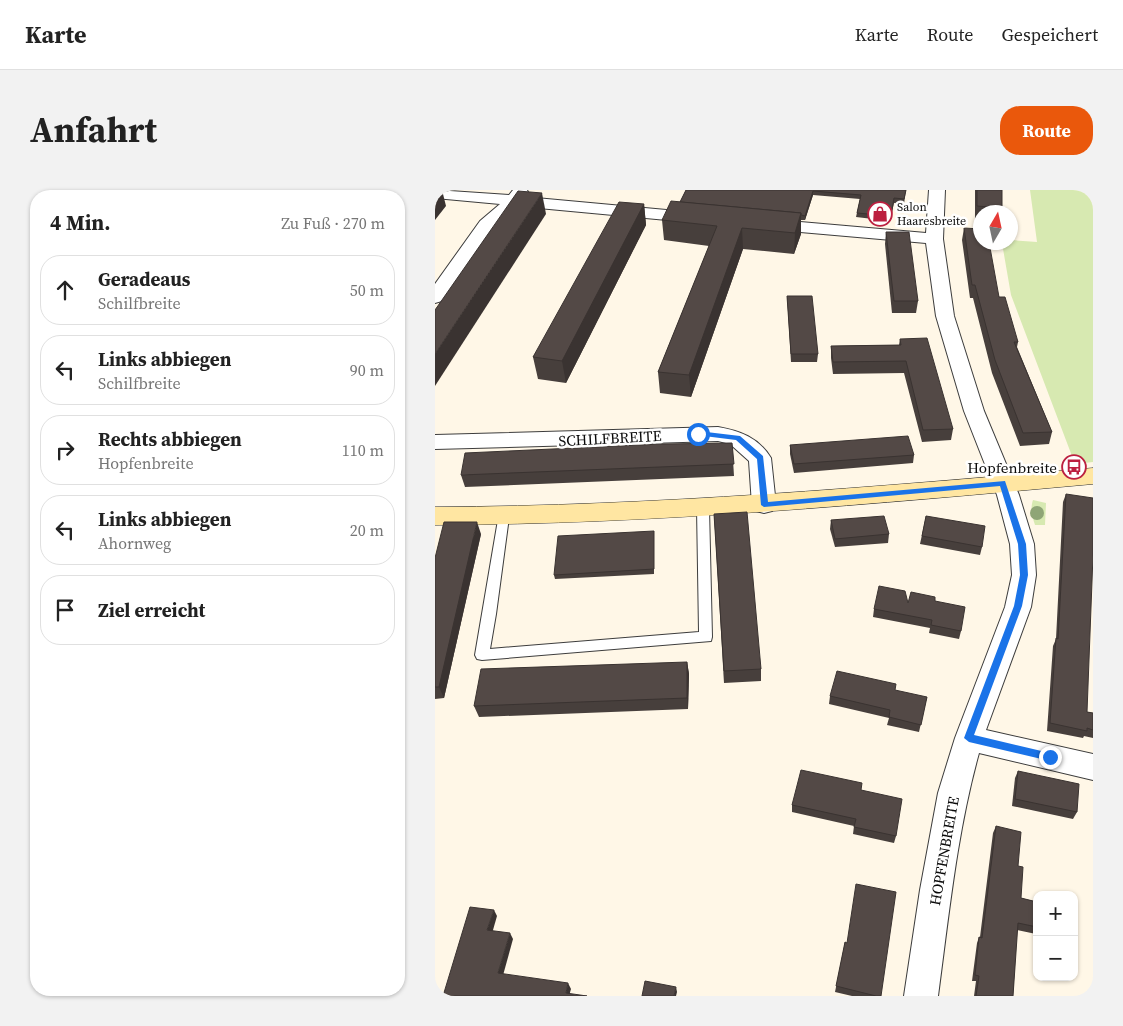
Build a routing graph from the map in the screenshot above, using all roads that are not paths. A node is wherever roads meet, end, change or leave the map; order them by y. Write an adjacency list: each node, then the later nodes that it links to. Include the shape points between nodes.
1 (937, 190): 6 (street, HOPFENBREITE)
2 (435, 193): 3 (street)
3 (517, 195): 4 (street); 7 (street, via 485,225)
4 (714, 219)
5 (753, 223): 6 (street)
6 (934, 239): 10 (street, HOPFENBREITE, via 949,329 974,411)
7 (435, 297)
8 (435, 442): 11 (street, SCHILFBREITE, via 698,434 737,438 761,458)
9 (1093, 476): 10 (main road)
10 (1003, 483): 11 (main road); 15 (street, HOPFENBREITE, via 1022,544 1024,575 1018,606)
11 (764, 505): 12 (main road)
12 (703, 508): 14 (main road); 14 (lane, via 706,637 481,655)
13 (435, 516): 14 (main road)
14 (503, 517)
15 (969, 738): 16 (street); 17 (street, HOPFENBREITE, via 948,818)
16 (1093, 767)
17 (921, 996)

